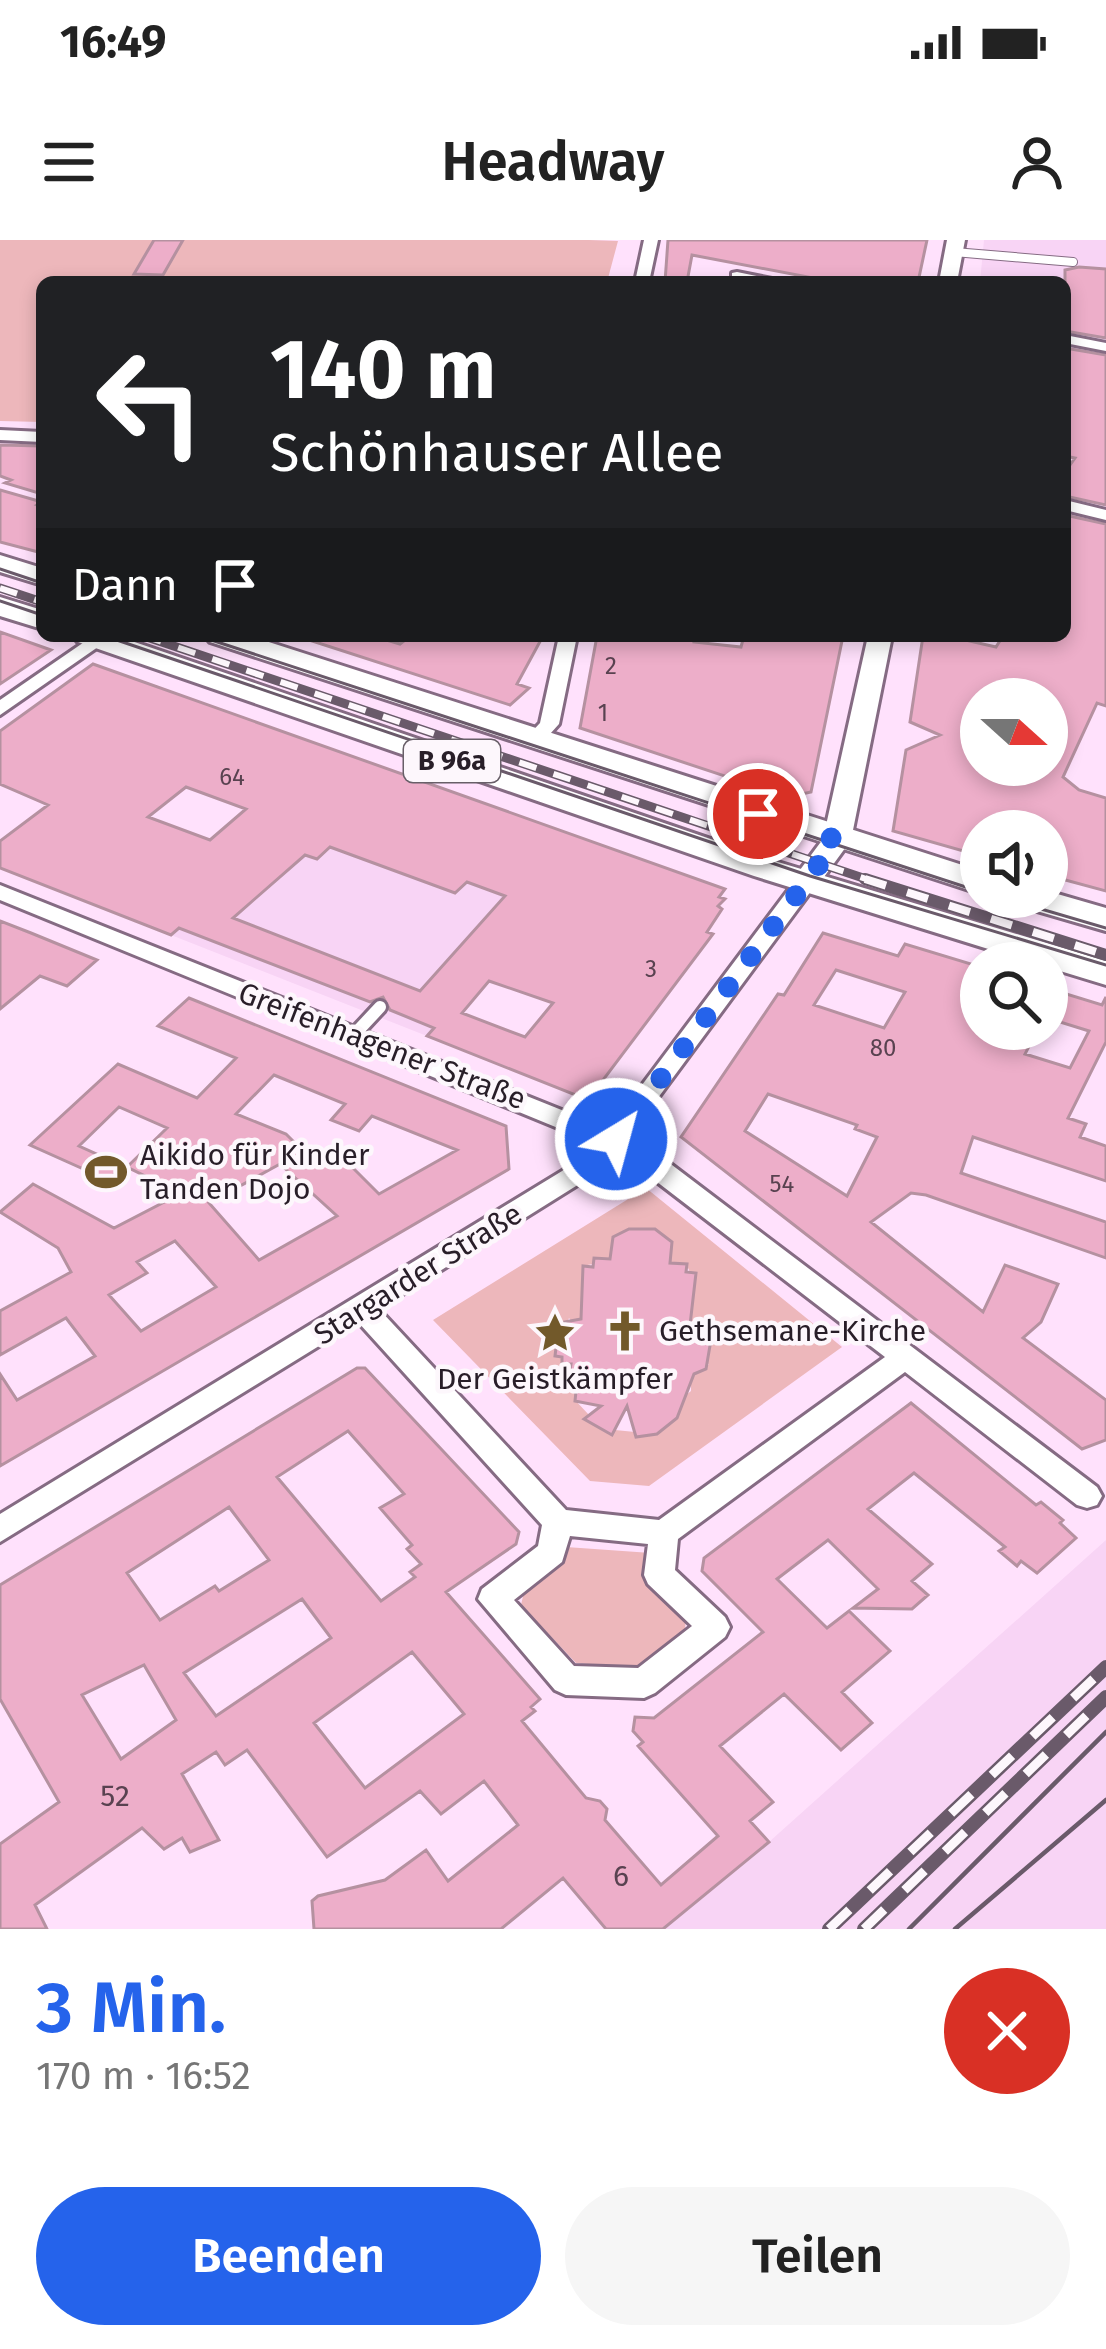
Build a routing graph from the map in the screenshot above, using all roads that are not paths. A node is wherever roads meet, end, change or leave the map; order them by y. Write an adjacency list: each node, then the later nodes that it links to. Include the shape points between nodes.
1 (651, 240): 4 (street)
2 (955, 246): 3 (lane); 5 (street)
3 (1073, 262)
4 (643, 276)
5 (950, 276)
6 (1071, 340): 7 (street)
7 (1106, 347)
8 (0, 435): 9 (street)
9 (36, 436)
10 (1071, 506): 11 (street)
11 (1106, 515)
12 (0, 563): 13 (main road)
13 (36, 575)
14 (0, 606): 15 (main road)
15 (36, 618)
16 (89, 642): 21 (street)
17 (106, 642): 25 (main road, B 96a)
18 (238, 642): 22 (main road, B 96a)
19 (567, 642): 22 (street, via 548,724)
20 (879, 642): 23 (street)
21 (0, 709)
22 (533, 740): 23 (main road, B 96a)
23 (837, 840): 24 (main road, B 96a); 25 (street)
24 (960, 878)
25 (806, 882): 29 (main road, B 96a); 32 (street, Stargarder Straße)
26 (0, 892): 31 (street, Greifenhagener Straße)
27 (1068, 909): 28 (main road)
28 (1106, 920)
29 (1106, 973)
30 (380, 1006): 31 (lane)
31 (352, 1036): 32 (street, Greifenhagener Straße)
32 (616, 1139): 33 (street, Stargarder Straße, via 587,1168); 34 (street, Greifenhagener Straße)
33 (362, 1309): 36 (street); 37 (street, Stargarder Straße)
34 (904, 1358): 35 (street, Greifenhagener Straße); 38 (street)
35 (1097, 1494)
36 (558, 1522): 38 (street); 38 (street, via 551,1553 493,1599 566,1680 644,1682 714,1627 659,1575)
37 (0, 1529)
38 (664, 1533)

